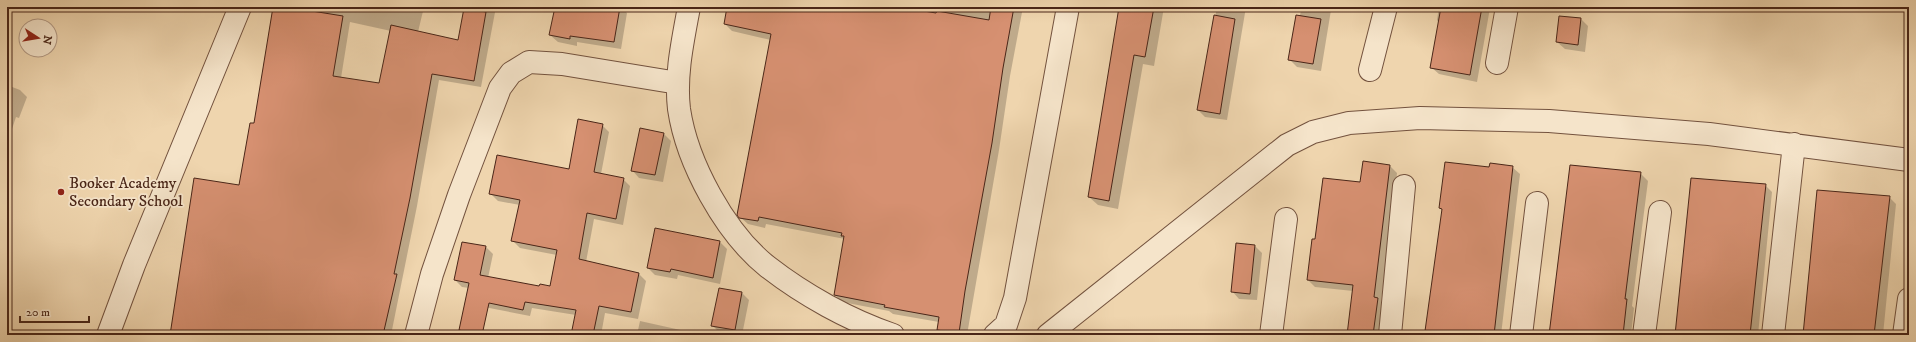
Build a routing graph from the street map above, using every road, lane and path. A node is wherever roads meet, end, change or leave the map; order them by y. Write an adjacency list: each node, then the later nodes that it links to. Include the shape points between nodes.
1 (240, 7): 16 (street, via 134,265)
2 (689, 7): 8 (street)
3 (1068, 7): 19 (street, via 1015,298 1006,325)
4 (1386, 7): 7 (street)
5 (1507, 7): 6 (street)
6 (1497, 63)
7 (1370, 70)
8 (678, 83): 17 (street, via 562,64 529,62 510,73 500,88 459,195 432,274); 18 (street, via 682,121 692,158 715,203 737,235 768,266 812,296 868,327)
9 (1794, 144): 10 (street); 20 (street, via 1624,126 1549,121 1420,118 1349,123 1313,132 1287,145); 25 (street)
10 (1909, 160)
11 (1404, 186): 22 (street)
12 (1537, 203): 23 (street)
13 (1660, 212): 24 (street)
14 (1286, 219): 21 (street)
15 (1909, 299): 26 (street)
16 (108, 335)
17 (416, 335)
18 (892, 335)
19 (995, 335)
20 (1048, 335)
21 (1271, 335)
22 (1390, 335)
23 (1521, 335)
24 (1644, 335)
25 (1773, 335)
26 (1904, 335)

